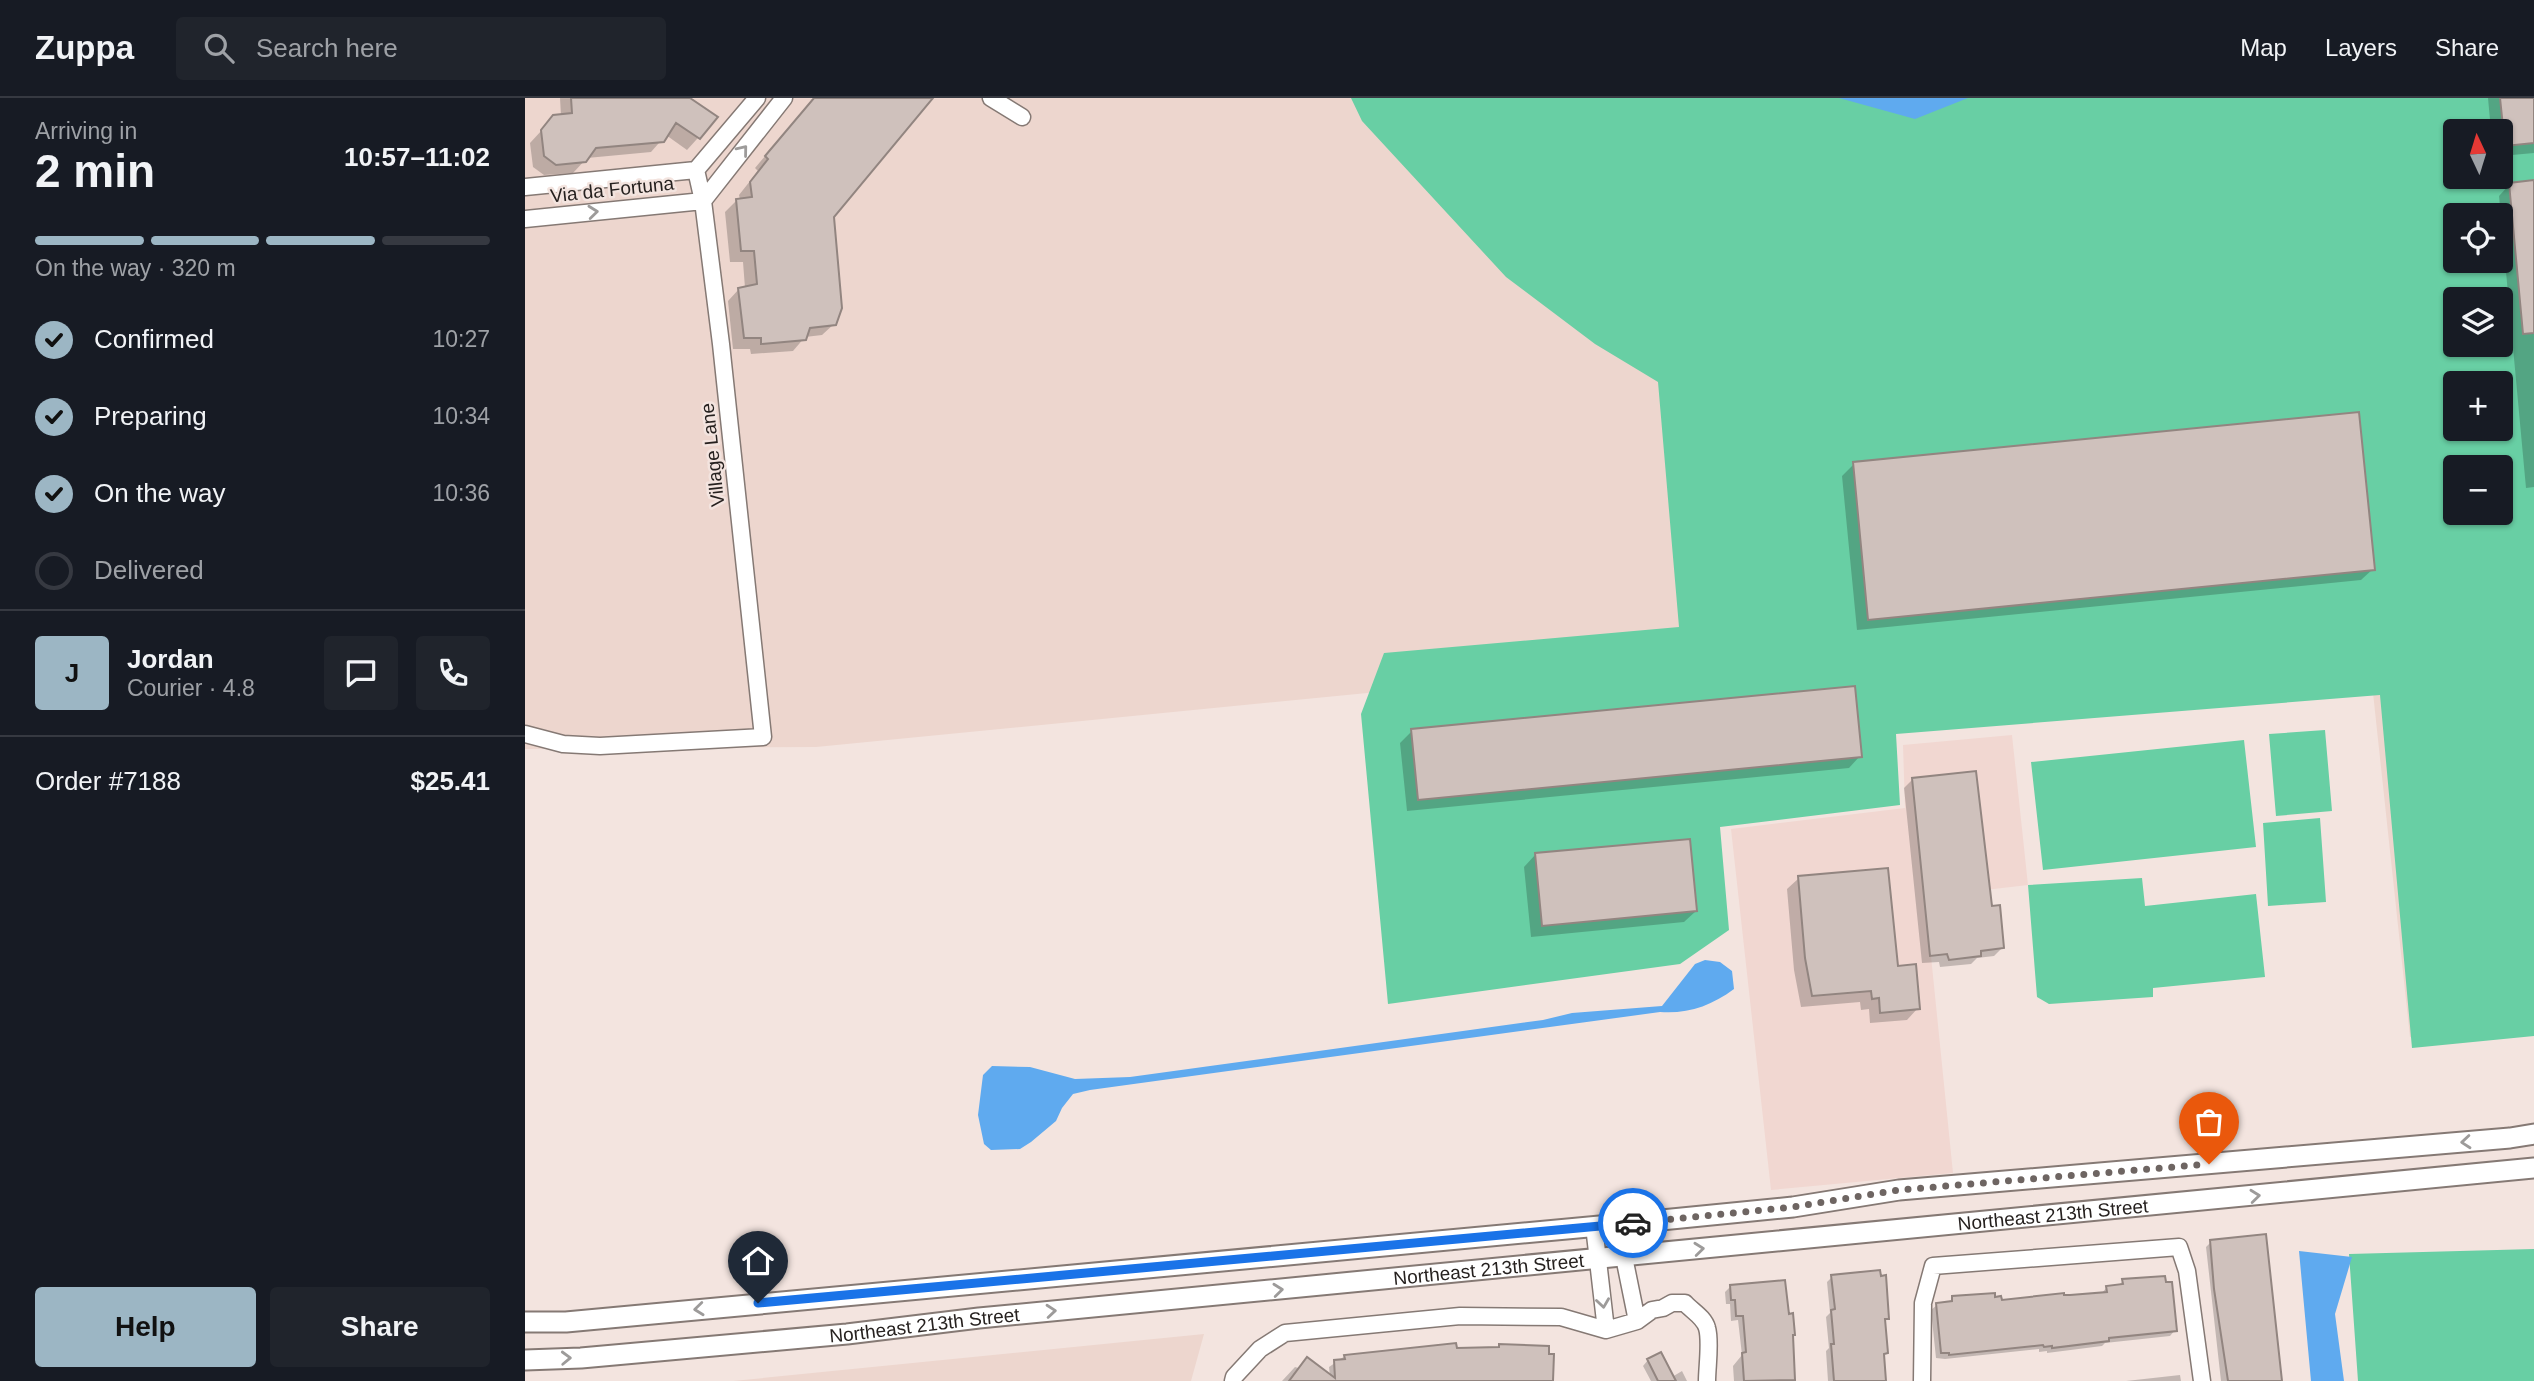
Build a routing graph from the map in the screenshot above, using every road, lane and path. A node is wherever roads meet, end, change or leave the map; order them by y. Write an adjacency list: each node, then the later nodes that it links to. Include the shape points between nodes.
1 (757, 98): 5 (street, Via da Fortuna)
2 (784, 98): 7 (street, one-way to 2)
3 (991, 98): 4 (street)
4 (1022, 117)
5 (696, 170): 6 (street, Via da Fortuna); 7 (street, Village Lane)
6 (525, 187)
7 (703, 201): 8 (street, Via da Fortuna, one-way to 7); 9 (street, Village Lane, via 763,737 600,746 563,744)
8 (525, 219)
9 (525, 734)
10 (2534, 1134): 12 (street, Northeast 213th Street, one-way to 12, via 1899,1190 1793,1207)
11 (2534, 1168): 14 (street, Northeast 213th Street, one-way to 11)
12 (1621, 1224): 13 (street, Northeast 213th Street); 14 (street)
13 (1594, 1226): 15 (street); 17 (street, Northeast 213th Street, one-way to 17, via 566,1322)
14 (1624, 1257): 15 (street, Northeast 213th Street); 16 (street)
15 (1597, 1259): 18 (street, one-way to 18); 19 (street, Northeast 213th Street, one-way to 15, via 847,1334)
16 (1637, 1321): 18 (street); 21 (street, via 1652,1310 1685,1303 1707,1328)
17 (525, 1322)
18 (1607, 1330): 20 (street, via 1561,1317 1461,1316 1285,1333 1260,1349)
19 (525, 1360)
20 (1233, 1381)
21 (1707, 1381)
22 (1922, 1381): 23 (street, via 1923,1303 1933,1266 2179,1247 2187,1271)
23 (2202, 1381)

